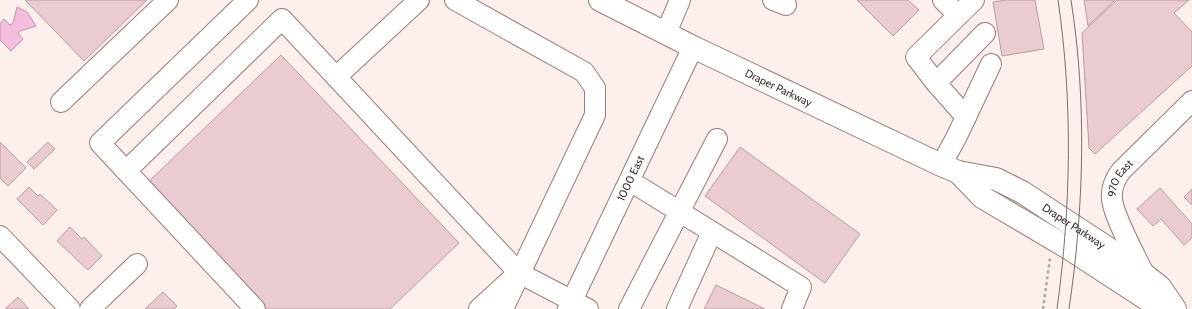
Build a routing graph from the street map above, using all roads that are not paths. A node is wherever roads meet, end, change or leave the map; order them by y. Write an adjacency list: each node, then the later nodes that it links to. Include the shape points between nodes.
1 (168, 0): 17 (street)
2 (248, 0): 21 (street, via 100,143)
3 (419, 0): 14 (street)
4 (455, 0): 27 (street, via 584,72 595,88 595,115)
5 (600, 0): 10 (main road, Draper Parkway)
6 (680, 0): 10 (street)
7 (943, 0): 9 (street)
8 (974, 0): 9 (street)
9 (958, 15): 15 (street, via 916,57)
10 (666, 33): 12 (main road, Draper Parkway)
11 (985, 33): 15 (street)
12 (693, 47): 20 (main road, Draper Parkway); 22 (street, 1000 East)
13 (991, 64): 18 (street)
14 (336, 77): 21 (street, via 282,19); 27 (street)
15 (936, 82): 18 (street)
16 (1192, 101): 28 (street, 970 East, via 1121,171 1114,183 1114,209)
17 (61, 102)
18 (966, 117): 20 (street, via 956,138)
19 (717, 139): 23 (street)
20 (949, 168): 28 (main road, Draper Parkway, via 996,179 1022,192 1121,256); 30 (main road, Draper Parkway, via 982,197 1070,249 1148,300)
21 (126, 171): 33 (street)
22 (630, 181): 23 (street); 29 (street, 1000 East)
23 (678, 211): 24 (street); 36 (street)
24 (712, 232): 37 (street); 38 (street, via 801,288)
25 (0, 236): 31 (street)
26 (137, 264): 32 (street)
27 (519, 273): 29 (street); 34 (street); 35 (street)
28 (1145, 276): 30 (main road, Draper Parkway, via 1160,287)
29 (576, 306)
30 (1174, 308)
31 (70, 309)
32 (90, 309)
33 (255, 309)
34 (479, 309)
35 (503, 309)
36 (628, 309)
37 (677, 309)
38 (792, 309)

